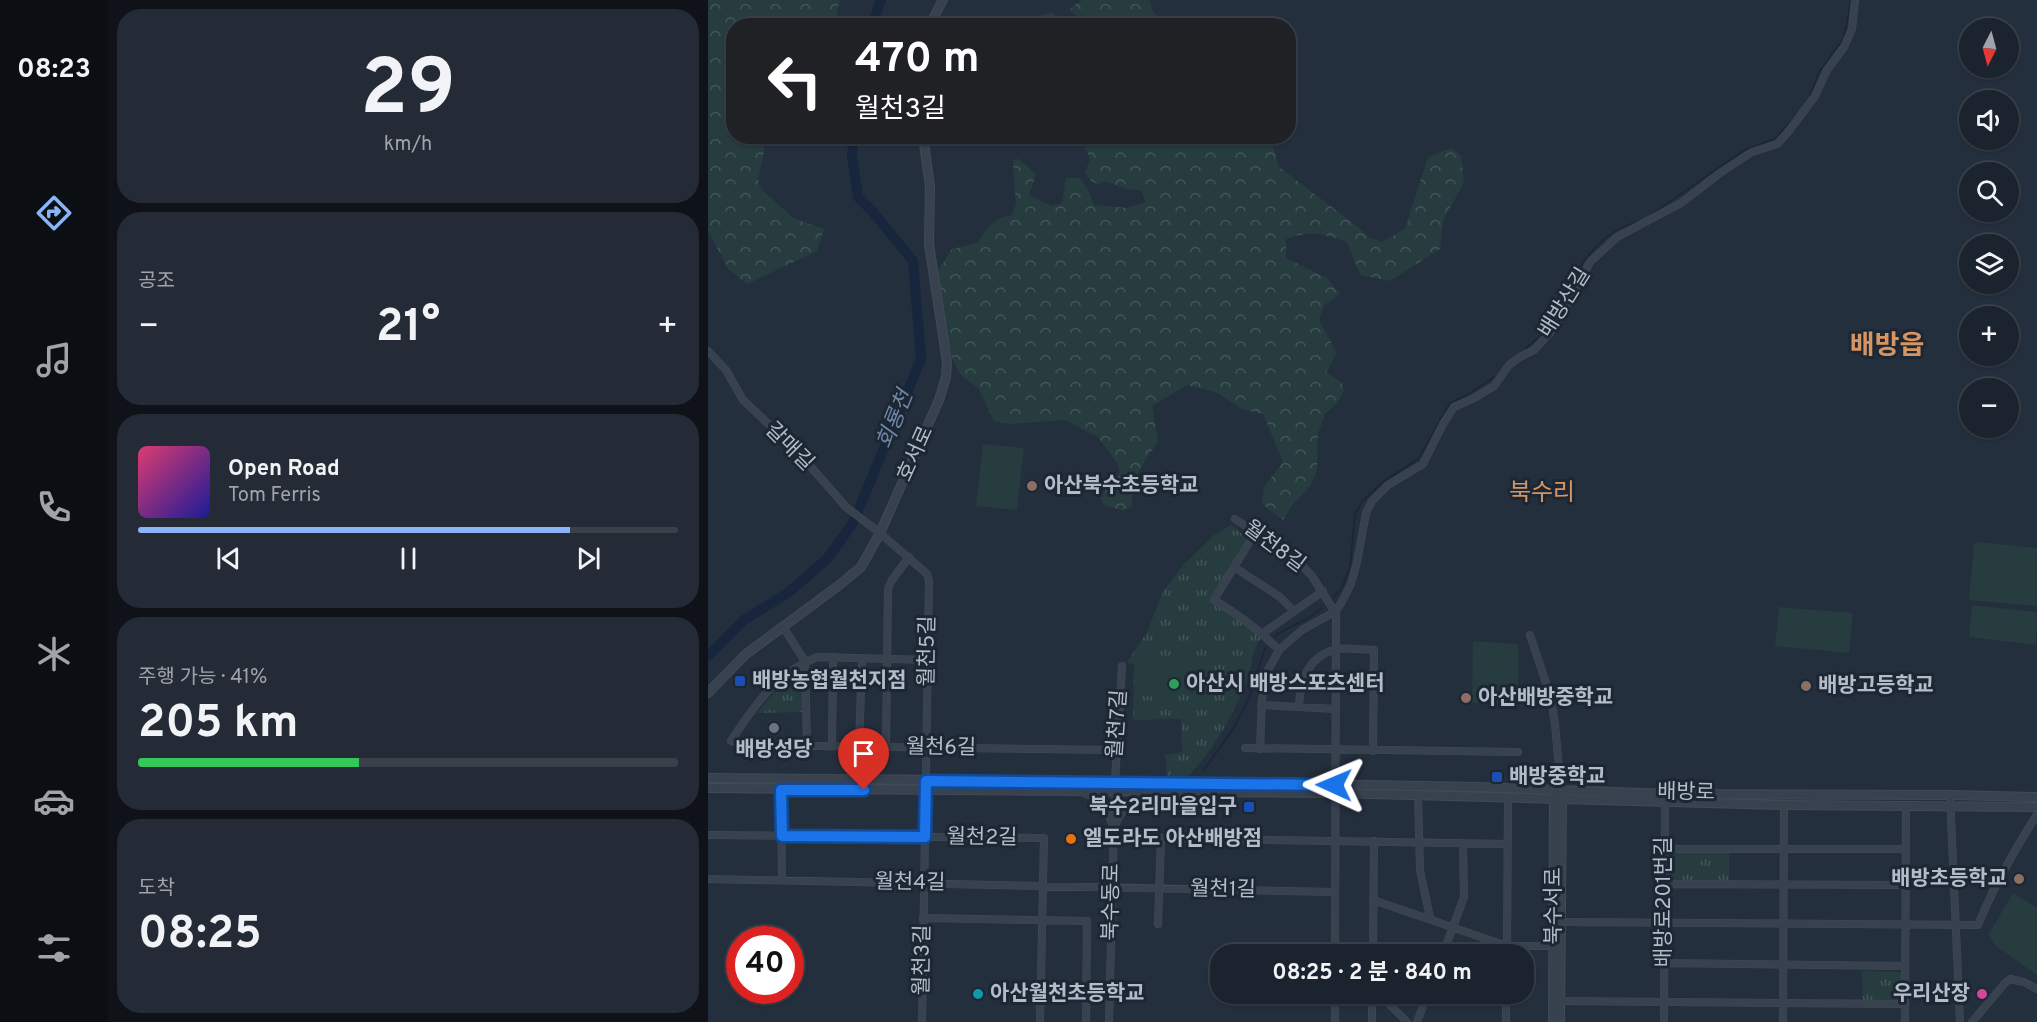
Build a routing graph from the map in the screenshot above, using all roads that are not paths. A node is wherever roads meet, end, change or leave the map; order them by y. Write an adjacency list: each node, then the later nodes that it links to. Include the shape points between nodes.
1 (944, 0): 3 (street)
2 (1855, 0): 12 (street, 배방산길, via 1852,29 1844,47 1815,96 1777,144 1752,152 1681,203 1617,237 1590,262 1555,327 1534,350 1509,365 1494,386 1454,407 1423,464 1388,485 1372,501 1351,584)
3 (934, 18)
4 (924, 144): 7 (street, 호서로, via 930,187 929,244 946,377 926,432)
5 (708, 351): 7 (street, 갈매길, via 726,370 743,400 797,451 846,507)
6 (1235, 519): 8 (street, 월천8길)
7 (877, 530): 9 (street, 월천5길); 14 (street, 호서로, via 861,567)
8 (1255, 533): 10 (street); 11 (street, 월천8길, via 1297,560)
9 (909, 557): 21 (street, via 888,589); 22 (street, 월천5길, via 924,570 929,581)
10 (1234, 567): 13 (street, via 1280,597); 15 (street, via 1214,600)
11 (1323, 591): 12 (street, 월천8길); 13 (street)
12 (1335, 610): 17 (street, 월천8길); 18 (street)
13 (1294, 612): 15 (street)
14 (783, 627): 23 (street); 25 (street, 호서로, via 746,654)
15 (1262, 634): 18 (street)
16 (1530, 635): 48 (street, via 1551,698)
17 (1337, 649): 27 (street, via 1310,666 1303,676); 28 (street, 월천8길); 38 (street, via 1374,650)
18 (1279, 650): 26 (street, via 1268,670)
19 (834, 657): 20 (street); 23 (street); 30 (street)
20 (862, 658): 21 (street); 31 (street)
21 (888, 658): 22 (street); 32 (street)
22 (928, 660): 33 (street, 월천5길)
23 (805, 661): 29 (street); 29 (street, 월천6길, via 771,687 750,710 731,741)
24 (1122, 666): 36 (street, 월천7길)
25 (708, 693)
26 (1262, 705): 27 (street); 35 (street)
27 (1299, 708): 28 (street)
28 (1336, 709): 37 (street, 월천8길)
29 (807, 746): 30 (street, 월천6길)
30 (832, 746): 31 (street, 월천6길)
31 (859, 746): 32 (street, 월천6길)
32 (886, 747): 33 (street, 월천6길)
33 (926, 747): 36 (street, 월천6길); 41 (street, 월천5길)
34 (1245, 748): 35 (street)
35 (1260, 749): 37 (street)
36 (1116, 750): 42 (street, 월천7길)
37 (1335, 750): 38 (street); 44 (street, 월천8길)
38 (1373, 751): 39 (street)
39 (1518, 752)
40 (708, 778): 41 (street, 배방로)
41 (926, 785): 42 (street, 배방로); 45 (street, 배방로); 46 (street, 배방로); 62 (street, 월천3길)
42 (1115, 786): 44 (street, 배방로); 46 (street, 배방로); 47 (street, 배방로); 59 (street, 북수동로)
43 (708, 788): 45 (street, 배방로)
44 (1334, 789): 47 (street, 배방로); 48 (street, 배방로); 50 (street, 배방로); 63 (street)
45 (781, 790): 61 (street)
46 (1071, 790): 59 (street, via 1105,807)
47 (1155, 791): 59 (street, via 1132,802)
48 (1559, 794): 49 (street, 배방로); 52 (street, 배방로); 53 (street, 배방로); 85 (street, 북수서로); 98 (street, 북수서로)
49 (1950, 795): 51 (street, 배방로); 56 (street)
50 (1418, 796): 52 (street, 배방로); 65 (street)
51 (2037, 797)
52 (1508, 799): 67 (street)
53 (1665, 802): 54 (street, 배방로); 68 (street, 배방로201번길)
54 (1784, 805): 55 (street, 배방로); 69 (street)
55 (1906, 806): 56 (street, 배방로); 70 (street)
56 (1950, 806): 57 (street, 배방로); 90 (street)
57 (2037, 807)
58 (2036, 816): 90 (street, via 1978,925)
59 (1113, 831): 78 (street, 북수동로)
60 (708, 835): 61 (street, 월천2길)
61 (782, 836): 62 (street, 월천2길); 72 (street)
62 (925, 837): 73 (street, 월천3길); 77 (street, 월천2길, via 1044,838)
63 (1334, 840): 64 (street); 79 (street, via 1161,838); 80 (street)
64 (1374, 841): 65 (street); 81 (street)
65 (1418, 842): 66 (street); 83 (street)
66 (1463, 843): 67 (street); 91 (street, via 1464,897)
67 (1508, 844): 96 (street)
68 (1665, 849): 69 (street); 74 (street, 배방로201번길)
69 (1784, 849): 70 (street); 75 (street)
70 (1906, 849): 76 (street)
71 (708, 879): 72 (street, 월천4길)
72 (782, 880): 73 (street, 월천4길)
73 (924, 884): 77 (street, 월천4길); 82 (street, 월천3길)
74 (1664, 884): 75 (street); 86 (street, 배방로201번길)
75 (1784, 885): 76 (street); 87 (street)
76 (1906, 885): 89 (street)
77 (1043, 886): 78 (street, 월천4길); 84 (street, 월천2길)
78 (1112, 888): 79 (street, 월천1길); 115 (street, 북수동로)
79 (1159, 889): 80 (street, 월천1길); 88 (street)
80 (1335, 892): 92 (street)
81 (1373, 900): 83 (street); 93 (street)
82 (923, 918): 84 (street); 112 (street, 월천3길)
83 (1430, 918): 91 (street)
84 (1043, 920): 113 (street, 월천2길); 114 (street, via 1087,921)
85 (1561, 922): 86 (street); 103 (street, 북수서로)
86 (1664, 922): 87 (street); 99 (street, 배방로201번길)
87 (1783, 923): 89 (street); 100 (street)
88 (1158, 924)
89 (1906, 924): 90 (street); 101 (street)
90 (1956, 924): 126 (street)
91 (1453, 927): 94 (street); 95 (street)
92 (1335, 944)
93 (1373, 944)
94 (1447, 944)
95 (1501, 944)
96 (1507, 944)
97 (1534, 946): 98 (street)
98 (1553, 946): 121 (street, 북수서로)
99 (1664, 963): 100 (street); 104 (street, 배방로201번길)
100 (1783, 965): 101 (street); 105 (street)
101 (1905, 966): 111 (street)
102 (2037, 989): 127 (street, via 2010,979)
103 (1560, 1001): 104 (street); 122 (street, 북수서로)
104 (1664, 1002): 105 (street); 123 (street, 배방로201번길)
105 (1783, 1003): 111 (street); 124 (street)
106 (1335, 1004): 116 (street)
107 (1372, 1004): 117 (street)
108 (1389, 1004): 118 (street)
109 (1424, 1004): 119 (street)
110 (1506, 1004): 120 (street)
111 (1905, 1004): 125 (street)
112 (922, 1022)
113 (1040, 1022)
114 (1086, 1022)
115 (1109, 1022)
116 (1335, 1022)
117 (1372, 1022)
118 (1407, 1022)
119 (1417, 1022)
120 (1506, 1022)
121 (1553, 1022)
122 (1560, 1022)
123 (1664, 1022)
124 (1783, 1022)
125 (1905, 1022)
126 (1960, 1022)
127 (1972, 1022)

